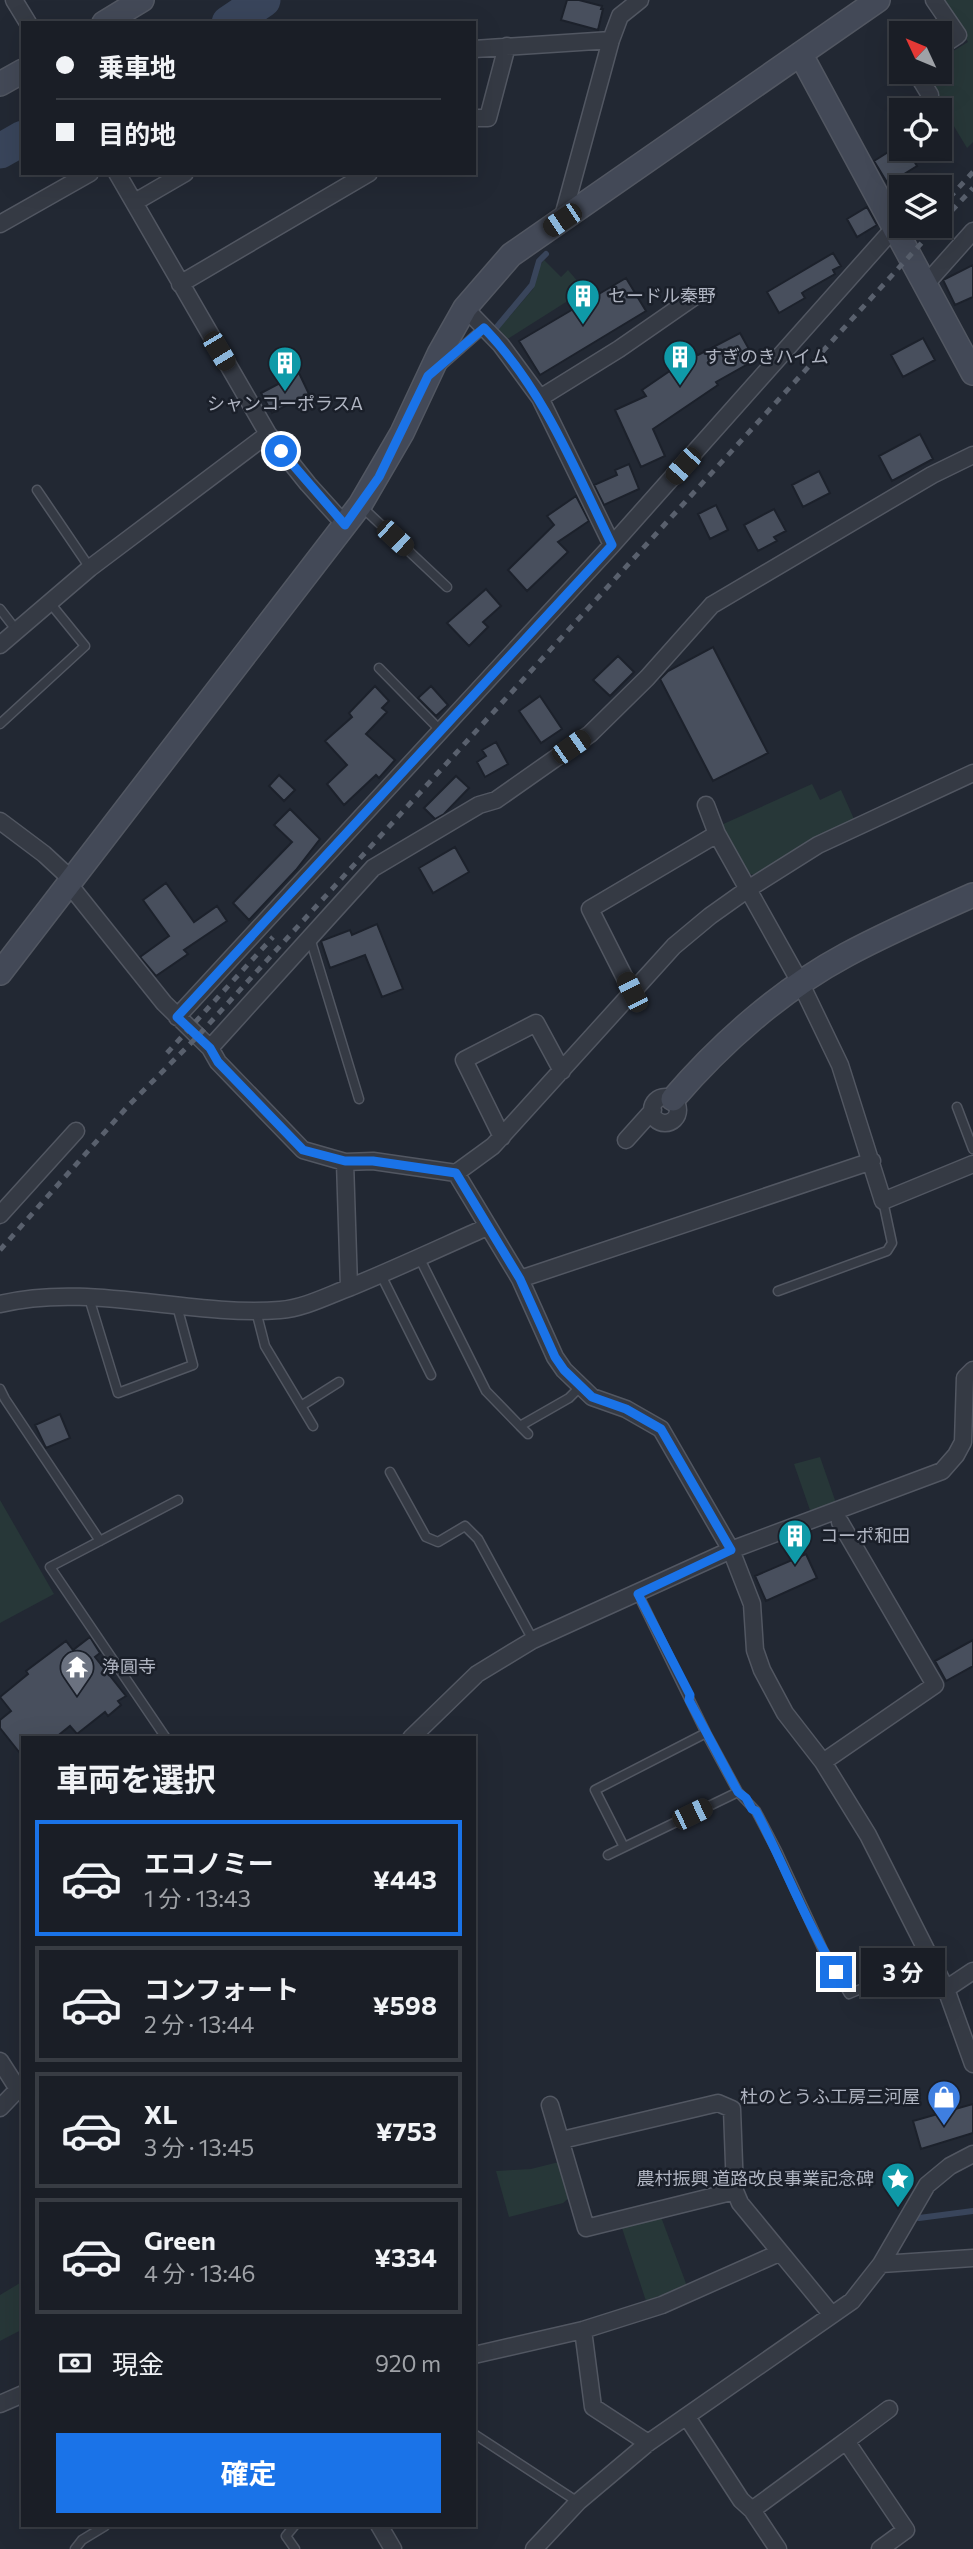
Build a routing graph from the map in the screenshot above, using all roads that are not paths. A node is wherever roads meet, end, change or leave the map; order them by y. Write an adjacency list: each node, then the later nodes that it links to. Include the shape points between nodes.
1 (14, 0): 6 (street)
2 (142, 0): 7 (street)
3 (640, 0): 11 (street, via 620,16)
4 (878, 0): 14 (street)
5 (934, 0): 8 (street)
6 (27, 21)
7 (107, 21)
8 (948, 21)
9 (952, 26): 10 (street, via 958,35)
10 (952, 39)
11 (611, 40): 12 (street); 26 (street)
12 (507, 46): 13 (street); 19 (street, via 488,118)
13 (476, 49)
14 (800, 55): 25 (street); 26 (street)
15 (21, 72): 16 (street)
16 (0, 84)
17 (923, 84): 18 (street)
18 (930, 95)
19 (476, 118)
20 (86, 175): 27 (street)
21 (118, 175): 24 (street)
22 (182, 175): 24 (street)
23 (366, 175): 31 (street)
24 (135, 202): 31 (street)
25 (889, 219)
26 (562, 220): 34 (street, via 512,255)
27 (0, 224)
28 (973, 231): 32 (street)
29 (889, 234): 44 (street)
30 (899, 238): 32 (street)
31 (180, 284): 39 (street)
32 (925, 285): 36 (street)
33 (694, 297): 38 (street)
34 (465, 308): 35 (street); 37 (street)
35 (484, 328): 37 (lane); 38 (street)
36 (973, 373)
37 (428, 376): 42 (street, via 379,477)
38 (540, 398): 44 (street)
39 (268, 434): 43 (street); 45 (street)
40 (973, 455): 61 (street, via 712,605 648,678 590,734 496,800 479,805 373,868)
41 (37, 490): 45 (lane)
42 (360, 505): 43 (street); 46 (lane)
43 (345, 525): 58 (street)
44 (612, 545): 53 (street)
45 (90, 568): 47 (street)
46 (447, 587)
47 (50, 603): 49 (street); 52 (lane, via 85,646)
48 (0, 609): 49 (lane)
49 (17, 631): 50 (street)
50 (0, 645)
51 (379, 668): 53 (lane)
52 (0, 723)
53 (441, 731): 65 (street)
54 (973, 773): 59 (street, via 818,845)
55 (706, 805): 57 (street)
56 (0, 821): 58 (street, via 44,854)
57 (717, 834): 59 (street); 64 (street, via 590,909)
58 (70, 881): 62 (street); 65 (street)
59 (748, 889): 63 (street); 64 (street, via 674,946)
60 (973, 895): 63 (street, via 844,956)
61 (310, 937): 66 (street); 68 (lane)
62 (0, 973)
63 (801, 984): 69 (street, via 726,1043); 76 (street, via 840,1065)
64 (632, 992): 67 (street)
65 (177, 1017): 66 (street)
66 (210, 1048): 75 (street, via 295,1144)
67 (562, 1071): 72 (street); 72 (street, via 536,1023 464,1060)
68 (359, 1099)
69 (663, 1105): 73 (street)
70 (957, 1107): 74 (lane)
71 (76, 1131): 80 (street)
72 (502, 1137): 78 (street)
73 (626, 1139)
74 (973, 1149)
75 (345, 1161): 78 (street); 85 (street)
76 (872, 1161): 79 (street); 84 (street)
77 (972, 1168): 79 (street)
78 (456, 1173): 81 (street)
79 (883, 1201): 86 (lane, via 892,1243 887,1251)
80 (0, 1215)
81 (487, 1227): 82 (street); 84 (street)
82 (419, 1257): 83 (street); 98 (lane, via 486,1391)
83 (381, 1275): 85 (street); 92 (lane)
84 (520, 1279): 94 (street, via 555,1357)
85 (349, 1287): 90 (street, via 284,1310)
86 (778, 1291)
87 (89, 1298): 88 (street, via 48,1297); 89 (street); 89 (lane, via 118,1393 193,1365)
88 (0, 1304)
89 (177, 1306): 90 (street)
90 (256, 1311): 96 (lane, via 265,1346)
91 (973, 1370): 104 (street, via 965,1377 963,1442 942,1471)
92 (431, 1375)
93 (339, 1382): 96 (lane)
94 (580, 1387): 98 (lane); 104 (street, via 661,1429)
95 (0, 1389): 103 (lane)
96 (301, 1406): 97 (lane)
97 (313, 1426)
98 (520, 1426): 99 (lane)
99 (528, 1434)
100 (390, 1472): 106 (lane, via 426,1537 438,1542 466,1527 478,1539)
101 (178, 1500): 103 (lane)
102 (840, 1521): 110 (street, via 935,1685)
103 (100, 1541): 108 (lane, via 50,1567)
104 (731, 1550): 105 (street); 110 (street, via 752,1604 755,1650 762,1670 785,1713)
105 (638, 1594): 106 (street); 107 (lane)
106 (533, 1640): 109 (street, via 477,1674)
107 (706, 1733): 111 (lane); 112 (lane, via 595,1790)
108 (165, 1736)
109 (413, 1736)
110 (823, 1762): 114 (street, via 868,1835)
111 (738, 1792): 112 (lane); 114 (lane, via 756,1811 849,1994)
112 (624, 1847): 113 (lane)
113 (608, 1855)
114 (930, 1960): 116 (street)
115 (973, 1970): 116 (street)
116 (946, 1989): 118 (street)
117 (0, 2061): 119 (street)
118 (973, 2064)
119 (20, 2087): 121 (street)
120 (550, 2105): 122 (street)
121 (0, 2108)
122 (562, 2140): 124 (street, via 586,2228); 124 (street, via 718,2103 732,2109)
123 (973, 2154): 127 (street, via 927,2185)
124 (735, 2191): 125 (street)
125 (779, 2253): 128 (street); 129 (street, via 662,2305)
126 (973, 2258): 127 (street)
127 (881, 2264): 128 (street, via 852,2301)
128 (832, 2315): 134 (street)
129 (583, 2330): 130 (street); 137 (street, via 593,2407)
130 (476, 2355)
131 (21, 2395): 132 (street)
132 (0, 2404)
133 (889, 2409): 136 (street)
134 (687, 2417): 137 (street); 139 (street)
135 (476, 2435): 138 (lane)
136 (846, 2441): 139 (street); 148 (street, via 906,2530)
137 (648, 2443): 138 (street)
138 (578, 2502): 143 (street)
139 (752, 2510): 147 (street)
140 (103, 2527): 144 (lane)
141 (293, 2527): 145 (lane, via 286,2536)
142 (380, 2527): 146 (street)
143 (536, 2548)
144 (75, 2549)
145 (295, 2549)
146 (393, 2549)
147 (778, 2549)
148 (880, 2549)

